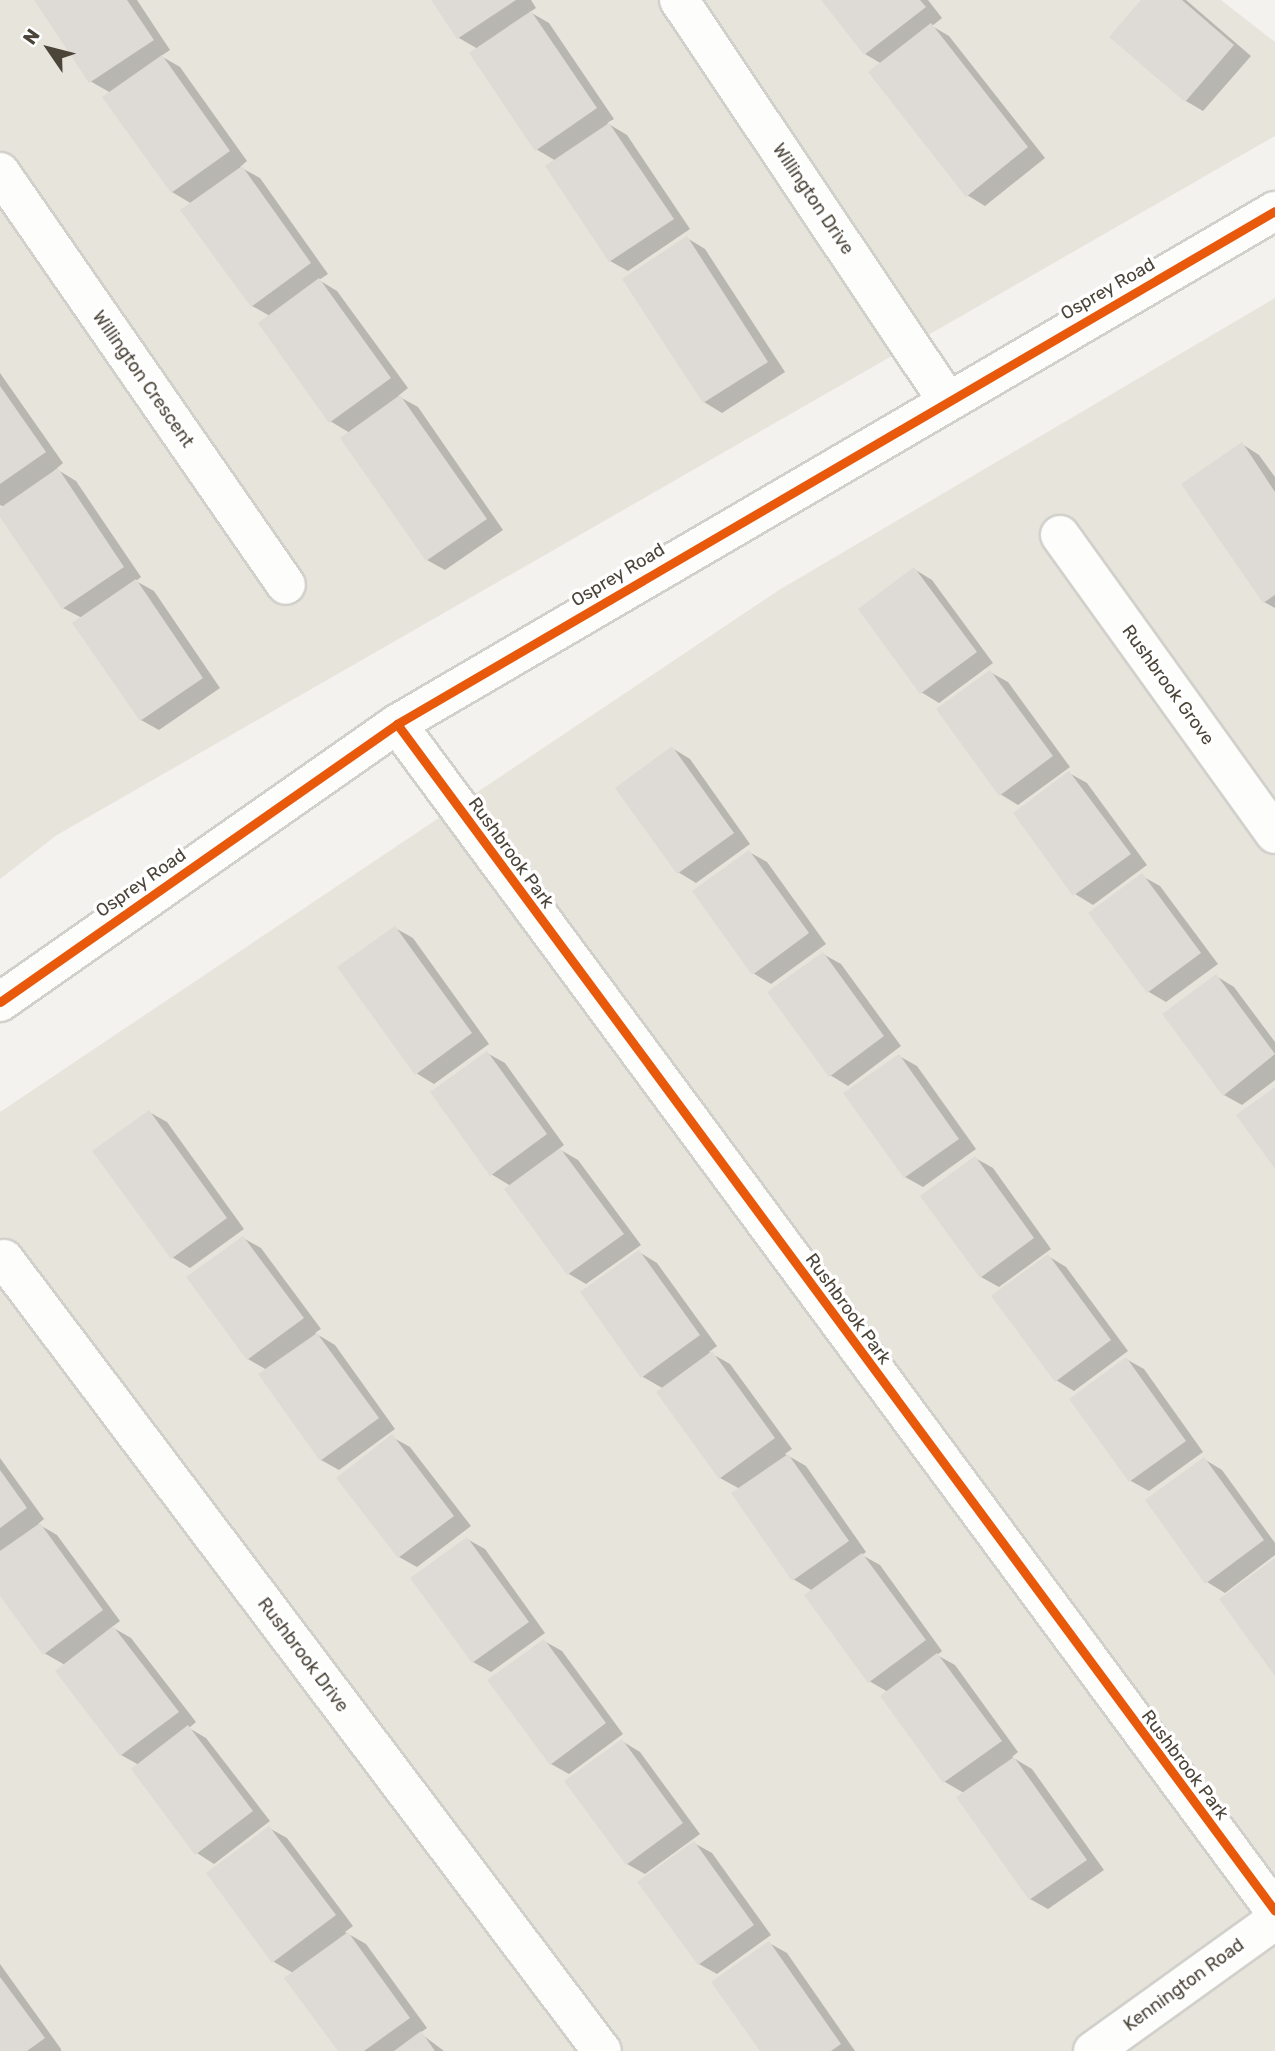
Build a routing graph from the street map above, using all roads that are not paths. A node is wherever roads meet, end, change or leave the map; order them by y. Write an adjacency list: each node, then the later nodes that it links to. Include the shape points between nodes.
1 (679, 0): 4 (street, Willington Drive)
2 (0, 172): 6 (street, Willington Crescent)
3 (1275, 211): 4 (street, Osprey Road)
4 (946, 399): 7 (street, Osprey Road)
5 (1060, 535): 8 (street, Rushbrook Grove)
6 (286, 586)
7 (397, 724): 9 (street, Osprey Road); 11 (street, Rushbrook Park)
8 (1275, 834)
9 (0, 1002)
10 (4, 1259): 13 (street, Rushbrook Drive)
11 (1275, 1911)
12 (1275, 1920): 14 (street, Kennington Road)
13 (602, 2051)
14 (1093, 2051)

